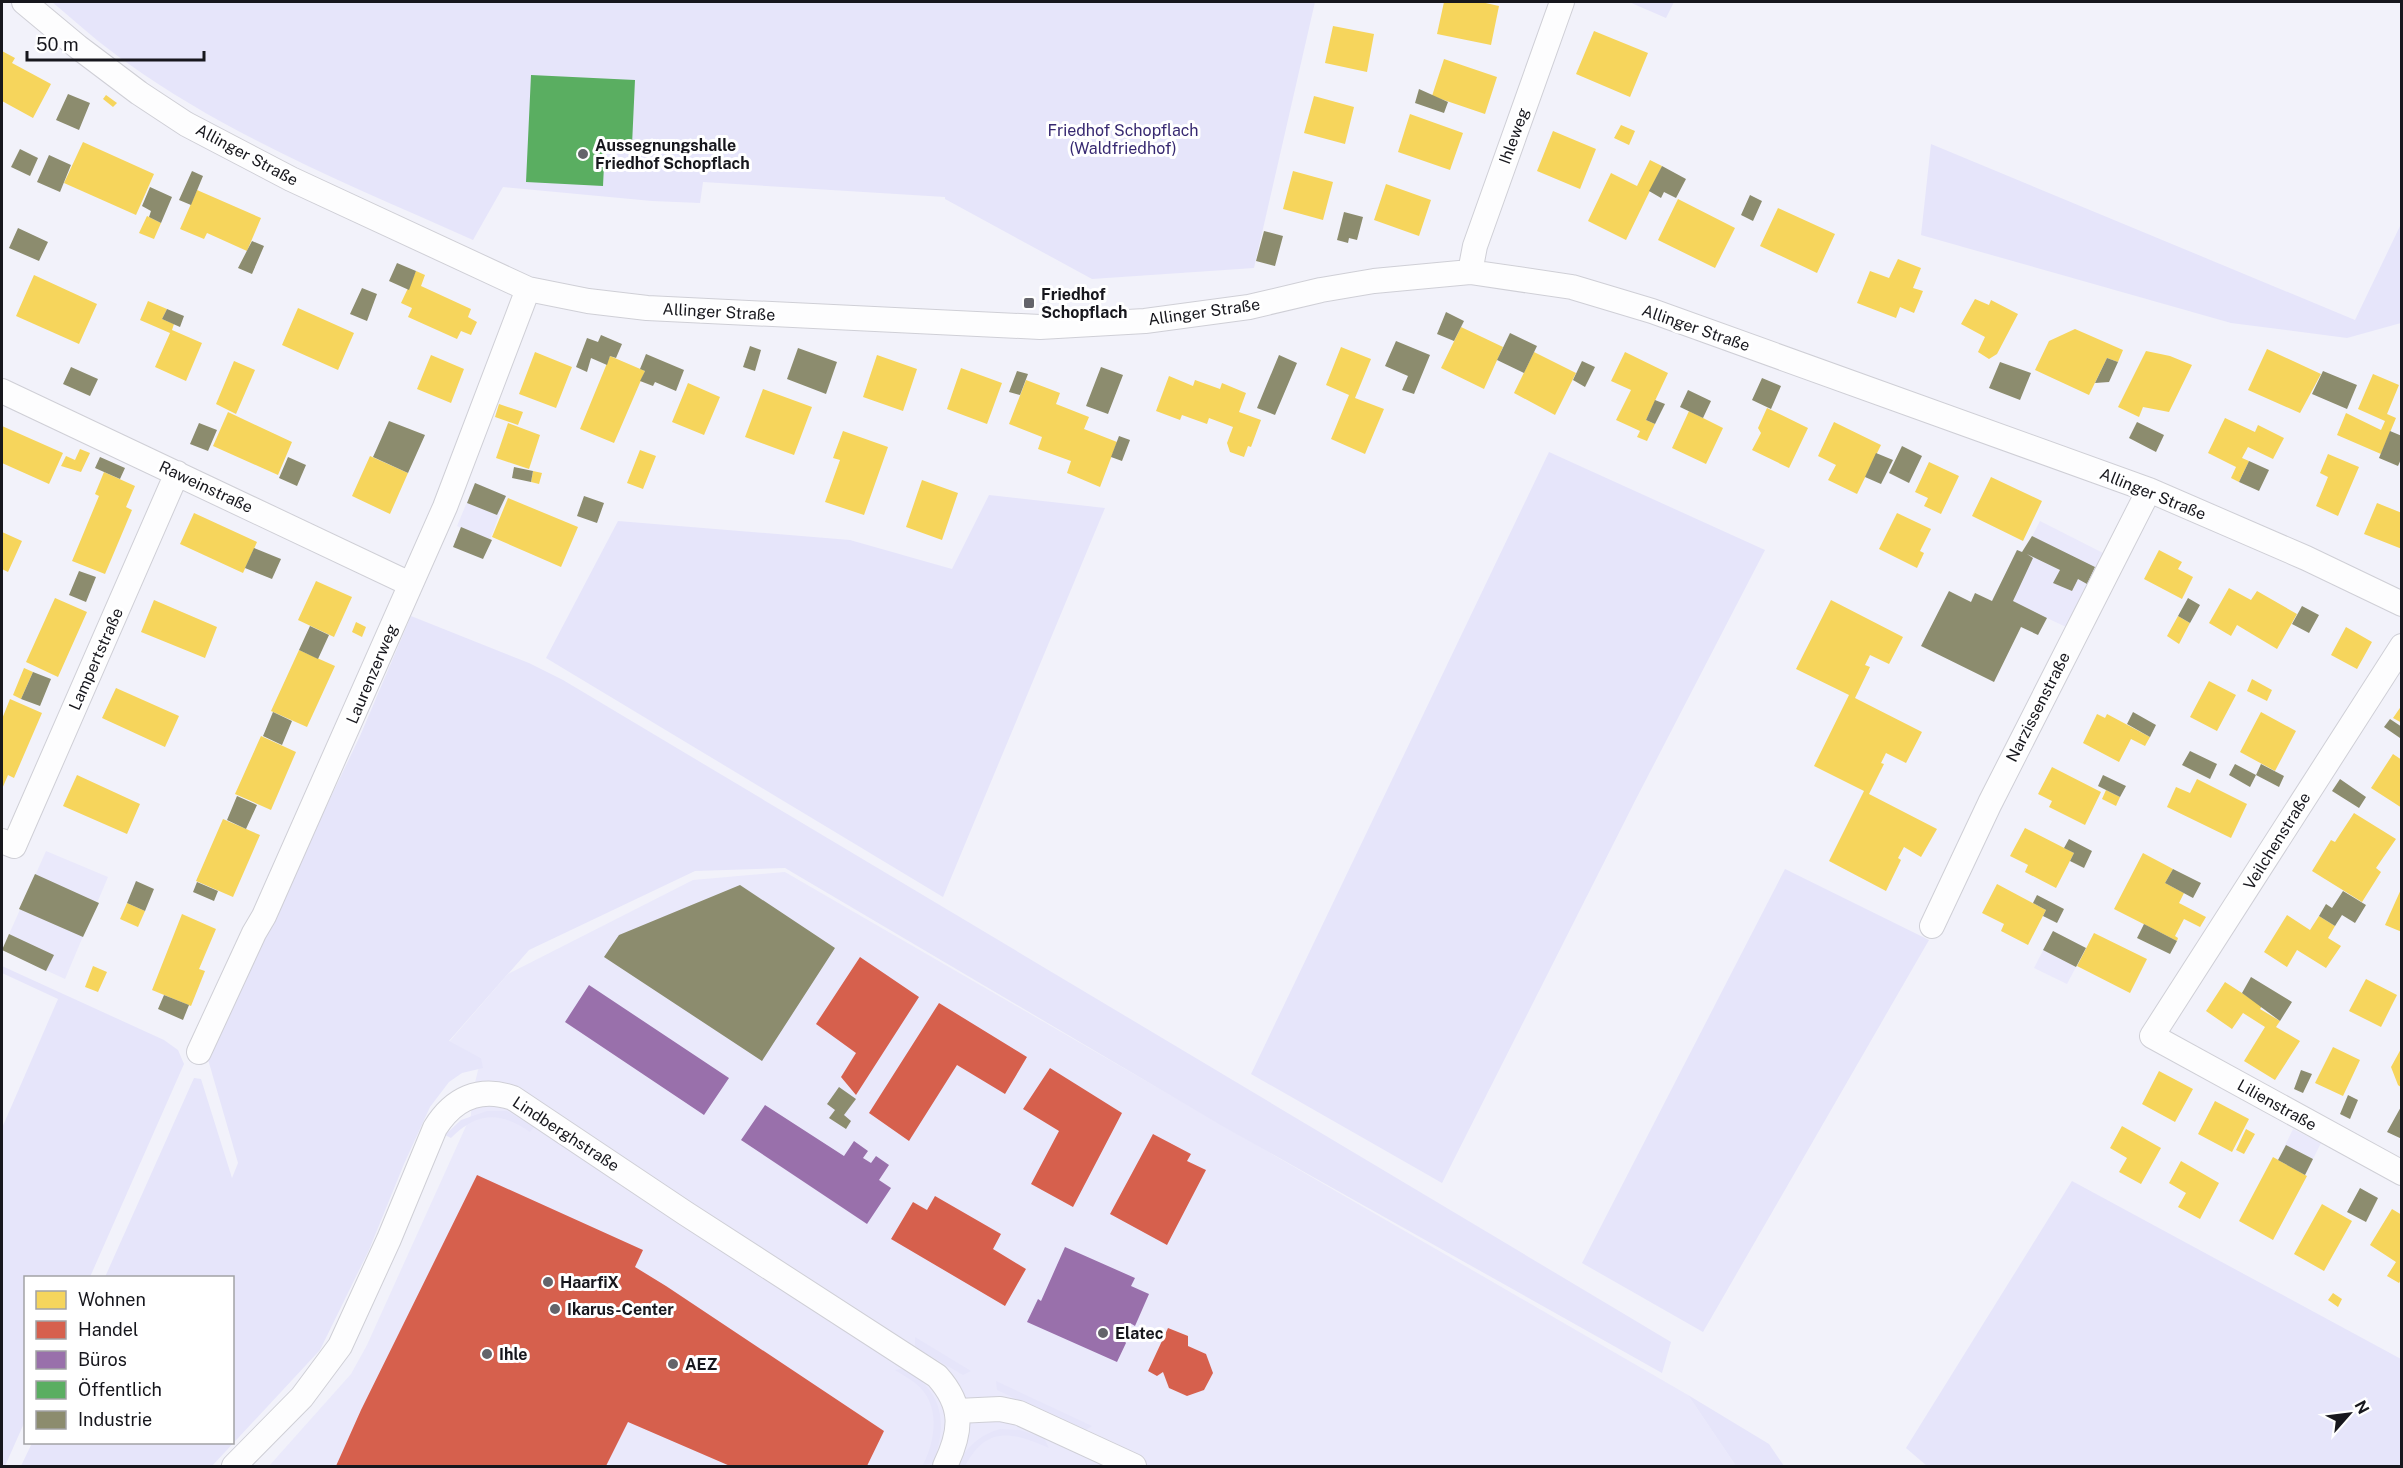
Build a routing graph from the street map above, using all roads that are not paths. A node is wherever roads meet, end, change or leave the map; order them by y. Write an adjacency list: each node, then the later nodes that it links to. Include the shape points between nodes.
1 (24, 2): 4 (street, Allinger Straße, via 139,93 186,124 291,179)
2 (1562, 2): 3 (street, Ihleweg, via 1475,246)
3 (1470, 272): 4 (street, Allinger Straße, via 1374,281 1249,307 1145,321 1040,327 647,308); 7 (street, Allinger Straße, via 1572,286 1652,311)
4 (528, 289): 8 (street, Laurenzerweg, via 445,507)
5 (2, 391): 6 (street, Raweinstraße)
6 (177, 472): 8 (street, Raweinstraße); 11 (street, Lampertstraße)
7 (2149, 490): 9 (street, Allinger Straße); 12 (street, Narzissenstraße, via 1995,792)
8 (410, 584): 14 (street, Laurenzerweg, via 337,755)
9 (2402, 604)
10 (2402, 646): 13 (street, Veilchenstraße)
11 (8, 843)
12 (1932, 926)
13 (2152, 1036): 15 (street, Lilienstraße)
14 (199, 1052)
15 (2402, 1173)
16 (957, 1411): 17 (street, Lindberghstraße, via 937,1376 513,1098 488,1092 472,1095 443,1115 340,1346 302,1397); 18 (street, via 958,1430); 19 (street, via 1000,1409 1019,1413)
17 (234, 1467)
18 (945, 1467)
19 (1134, 1467)

